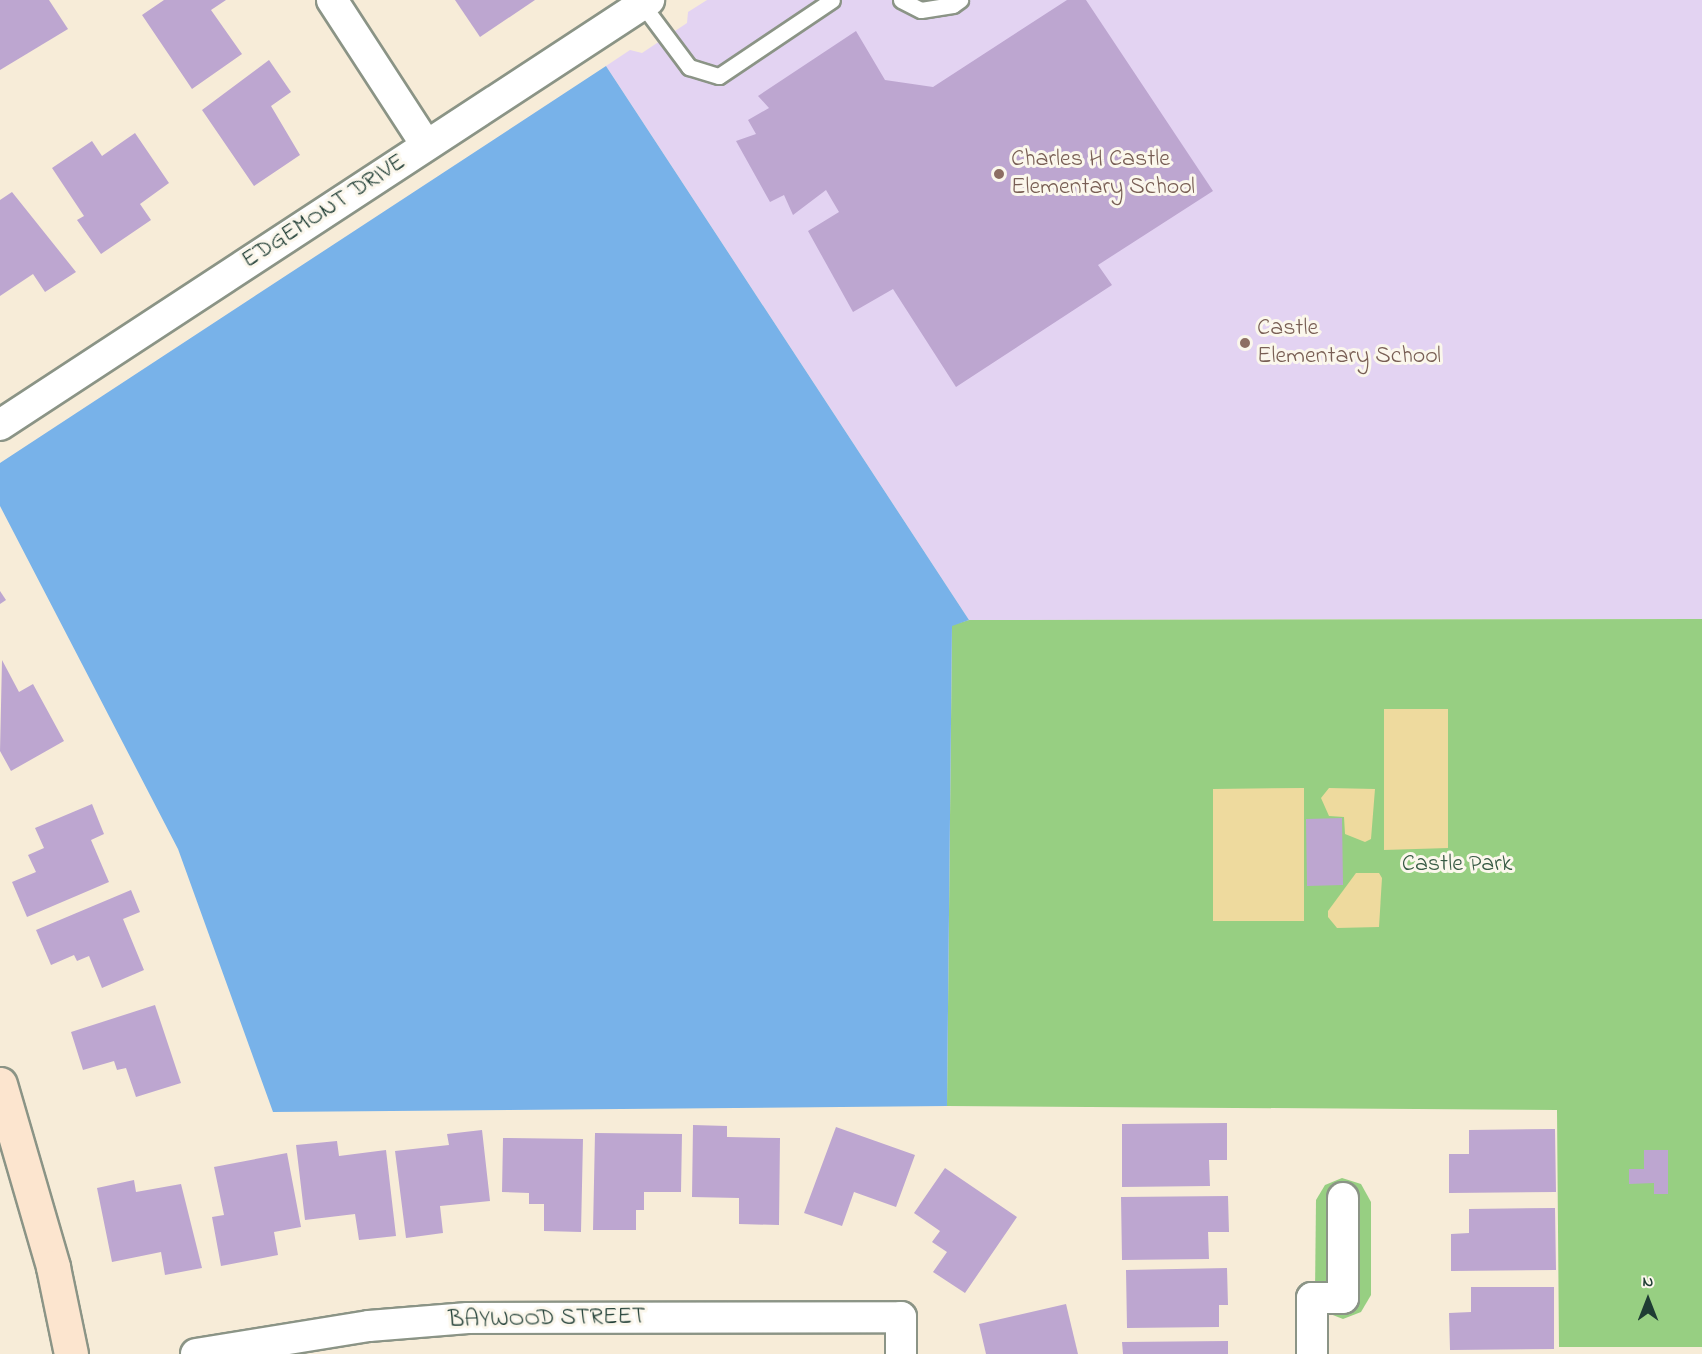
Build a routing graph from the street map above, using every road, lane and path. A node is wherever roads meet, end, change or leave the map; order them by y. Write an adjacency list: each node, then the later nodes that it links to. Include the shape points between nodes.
1 (332, 0): 6 (street)
2 (832, 0): 5 (lane, via 719,76 689,67)
3 (901, 0): 4 (lane, via 921,9 953,5)
4 (960, 0)
5 (645, 2): 6 (street, EDGEMONT DRIVE)
6 (426, 145): 7 (street, EDGEMONT DRIVE)
7 (0, 425)
8 (0, 1084): 10 (street, via 53,1267)
9 (1343, 1198): 13 (street, via 1343,1298 1312,1298)
10 (71, 1354)
11 (196, 1354): 12 (street, BAYWOOD STREET, via 369,1326 468,1318 901,1317)
12 (901, 1354)
13 (1312, 1354)

